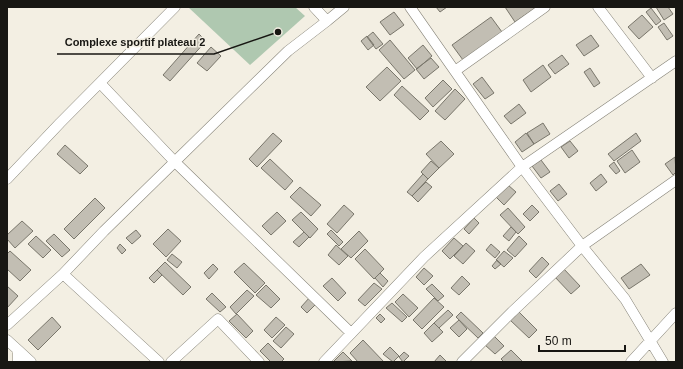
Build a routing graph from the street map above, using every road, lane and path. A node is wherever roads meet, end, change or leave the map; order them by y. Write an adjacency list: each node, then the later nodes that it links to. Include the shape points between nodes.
1 (175, 7): 11 (street)
2 (314, 7): 7 (street)
3 (344, 7): 7 (street)
4 (410, 7): 9 (street)
5 (545, 7): 9 (street)
6 (598, 7): 10 (street)
7 (328, 21): 12 (street, via 288,51)
8 (676, 61): 10 (street)
9 (455, 71): 13 (street)
10 (652, 78): 13 (street)
11 (100, 83): 12 (street); 14 (street)
12 (175, 162): 17 (street); 20 (street)
13 (522, 168): 16 (street); 20 (street, via 424,257)
14 (7, 179)
15 (676, 180): 16 (street)
16 (582, 246): 22 (street, via 625,299); 30 (street)
17 (63, 274): 19 (street); 26 (street)
18 (676, 313): 22 (street)
19 (7, 325)
20 (351, 333): 29 (street)
21 (7, 340): 23 (street)
22 (651, 341): 31 (street); 32 (street)
23 (18, 350): 24 (street); 25 (street)
24 (18, 362)
25 (31, 362)
26 (159, 362)
27 (171, 362): 28 (street, via 218,319)
28 (259, 362)
29 (324, 362)
30 (462, 362)
31 (631, 362)
32 (663, 362)

